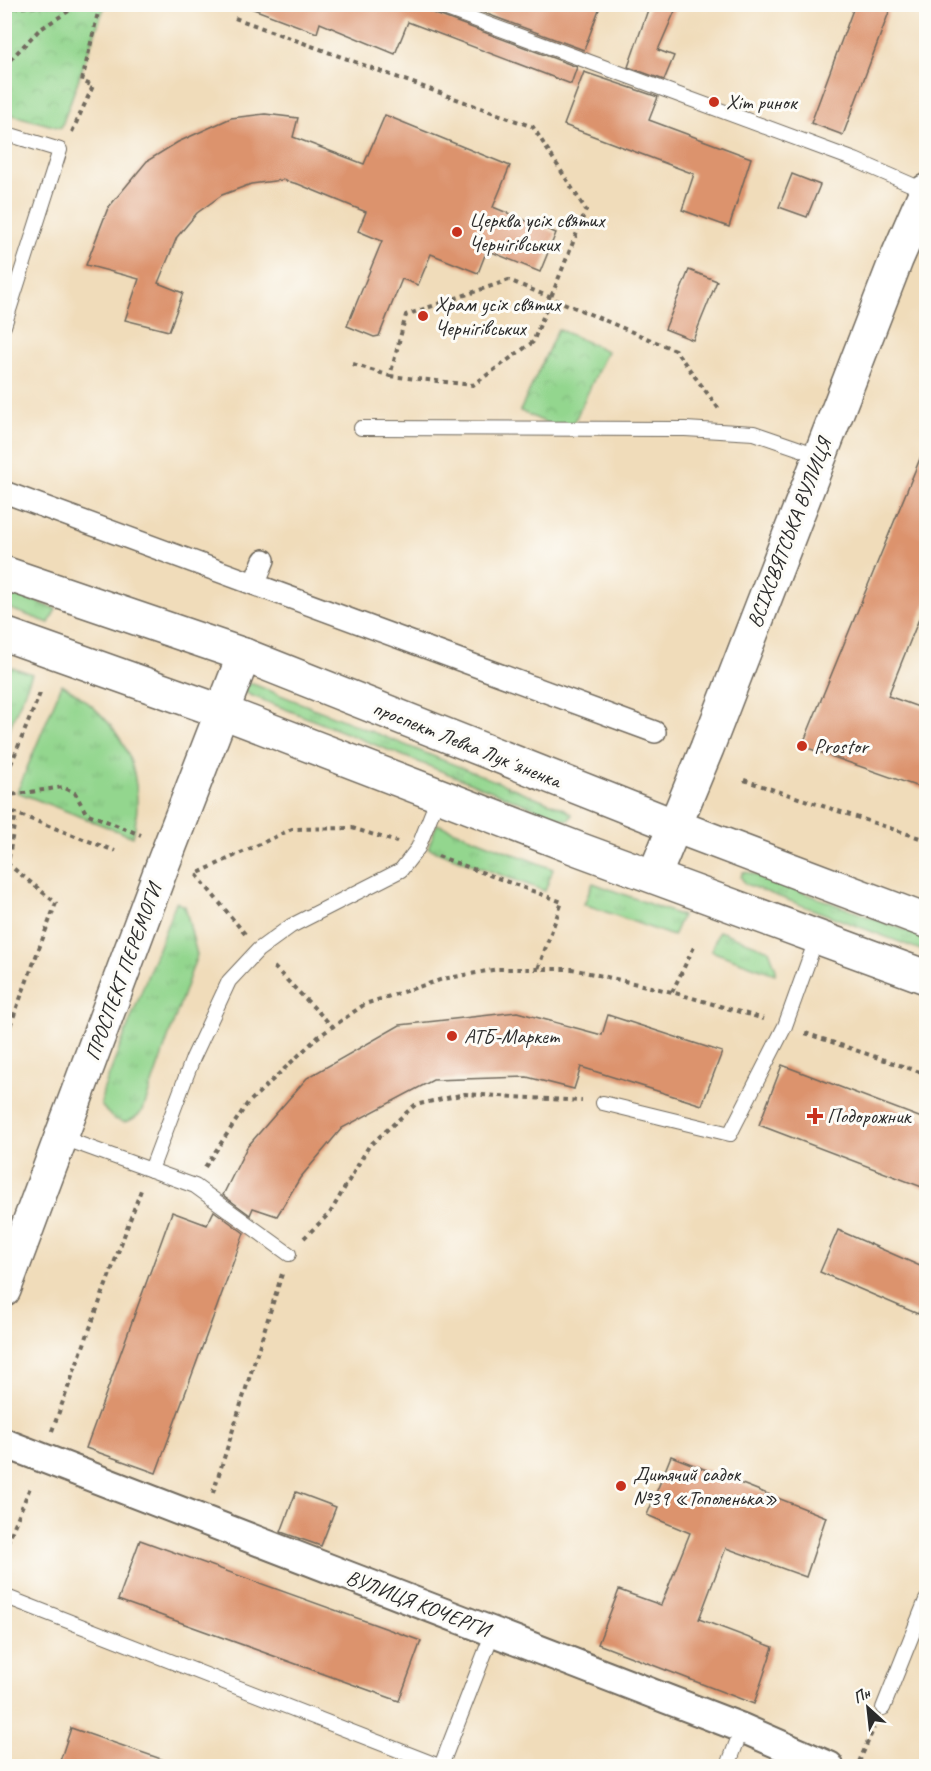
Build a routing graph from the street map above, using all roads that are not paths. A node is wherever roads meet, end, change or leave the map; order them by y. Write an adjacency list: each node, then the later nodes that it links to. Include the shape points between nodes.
1 (433, 4): 3 (lane, via 855,160)
2 (4, 134): 4 (lane, via 60,150)
3 (925, 200): 6 (main road, ВСІХСВЯТСЬКА ВУЛИЦЯ)
4 (4, 326)
5 (361, 428): 6 (lane, via 685,429 754,433)
6 (818, 455): 18 (main road, ВСІХСВЯТСЬКА ВУЛИЦЯ)
7 (4, 492): 10 (street)
8 (264, 560): 10 (street)
9 (4, 573): 12 (main road, проспект Левка Лукʼяненка)
10 (255, 584): 16 (street)
11 (4, 634): 15 (main road)
12 (244, 656): 15 (main road, ПРОСПЕКТ ПЕРЕМОГИ); 18 (main road, проспект Левка Лукʼяненка)
13 (927, 686): 14 (lane)
14 (927, 690)
15 (223, 712): 17 (main road); 24 (main road, ПРОСПЕКТ ПЕРЕМОГИ)
16 (655, 732)
17 (439, 794): 19 (main road); 25 (lane, via 418,848 401,870 291,926 258,950 229,981 193,1058)
18 (675, 826): 19 (main road, ВСІХСВЯТСЬКА ВУЛИЦЯ); 20 (main road, проспект Левка Лукʼяненка)
19 (654, 876): 21 (main road)
20 (927, 921)
21 (817, 937): 22 (main road); 23 (lane, via 785,1026 730,1134)
22 (927, 977)
23 (603, 1103)
24 (63, 1138): 25 (lane); 27 (main road, ПРОСПЕКТ ПЕРЕМОГИ)
25 (151, 1170): 26 (lane, via 195,1186)
26 (289, 1254)
27 (7, 1273)
28 (4, 1443): 31 (street, ВУЛИЦЯ КОЧЕРГИ)
29 (4, 1596): 34 (lane)
30 (927, 1600): 32 (lane)
31 (493, 1632): 33 (street, ВУЛИЦЯ КОЧЕРГИ); 34 (lane)
32 (883, 1708)
33 (742, 1728): 35 (lane); 36 (street, ВУЛИЦЯ КОЧЕРГИ)
34 (440, 1767)
35 (728, 1767)
36 (829, 1767)

